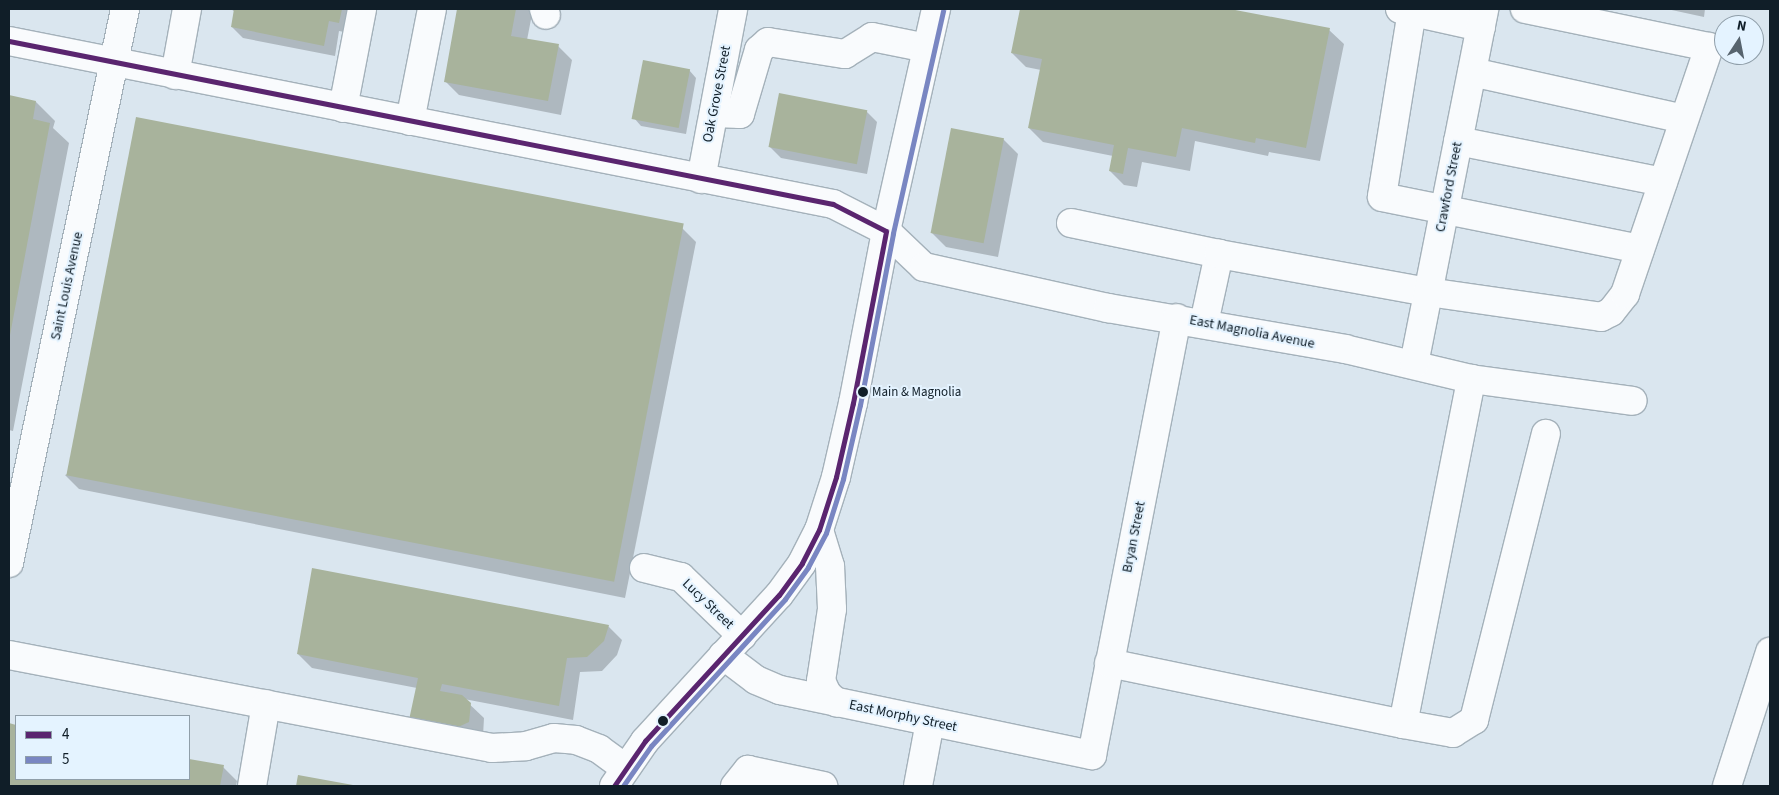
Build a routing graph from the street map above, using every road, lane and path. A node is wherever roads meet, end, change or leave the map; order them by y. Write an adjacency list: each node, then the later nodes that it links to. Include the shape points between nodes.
1 (125, 9): 12 (street, Saint Louis Avenue)
2 (187, 9): 14 (street)
3 (362, 9): 15 (street)
4 (432, 9): 18 (street)
5 (733, 9): 16 (street, Oak Grove Street)
6 (936, 9): 11 (street)
7 (1525, 9): 17 (street, via 1709,47)
8 (1406, 10): 9 (street); 22 (street, via 1382,197)
9 (1483, 18): 13 (street, Crawford Street)
10 (9, 41): 12 (street, East Magnolia Avenue)
11 (927, 48): 16 (street, via 872,37 845,54 768,42 759,50 740,114); 24 (street)
12 (115, 62): 14 (street, East Magnolia Avenue); 34 (street, Saint Louis Avenue)
13 (1472, 72): 17 (street); 19 (street, Crawford Street)
14 (175, 74): 15 (street, East Magnolia Avenue)
15 (343, 108): 18 (street, East Magnolia Avenue)
16 (714, 113): 20 (street, Oak Grove Street)
17 (1684, 119): 21 (street)
18 (410, 121): 20 (street, East Magnolia Avenue)
19 (1458, 141): 21 (street); 22 (street, Crawford Street)
20 (702, 179): 24 (street, East Magnolia Avenue, via 833,204)
21 (1663, 182): 25 (street)
22 (1445, 207): 25 (street); 27 (street, Crawford Street)
23 (1070, 223): 26 (street)
24 (886, 230): 28 (street, East Magnolia Avenue, via 924,267 1108,308); 35 (street, via 853,403 836,477)
25 (1640, 248): 27 (street, via 1625,294 1611,312 1601,317)
26 (1219, 254): 27 (street); 29 (street)
27 (1428, 292): 30 (street, Crawford Street)
28 (1177, 318): 29 (street, East Magnolia Avenue); 41 (street, Bryan Street)
29 (1204, 323): 30 (street, East Magnolia Avenue)
30 (1414, 364): 31 (street, East Magnolia Avenue)
31 (1471, 379): 32 (street, East Magnolia Avenue); 45 (street)
32 (1633, 400)
33 (1546, 434): 45 (street, via 1474,720 1453,733)
34 (20, 452): 36 (street, Saint Louis Avenue)
35 (819, 530): 38 (street, via 802,563); 42 (street, via 830,566 832,609 821,681 827,694)
36 (9, 563)
37 (644, 568): 38 (street, Lucy Street, via 681,577)
38 (732, 646): 42 (street, East Morphy Street, via 744,672 780,690); 47 (street, via 646,740)
39 (1770, 652): 52 (street)
40 (9, 654): 43 (street)
41 (1110, 663): 45 (street); 46 (street, Bryan Street)
42 (837, 703): 44 (street, East Morphy Street)
43 (266, 704): 47 (street, via 492,748 526,746 554,738 576,740 599,749); 48 (street)
44 (930, 722): 46 (street, East Morphy Street); 51 (street)
45 (1403, 724)
46 (1092, 755)
47 (619, 777)
48 (252, 786)
49 (735, 786): 50 (street, via 748,770)
50 (823, 786)
51 (918, 786)
52 (1727, 786)

